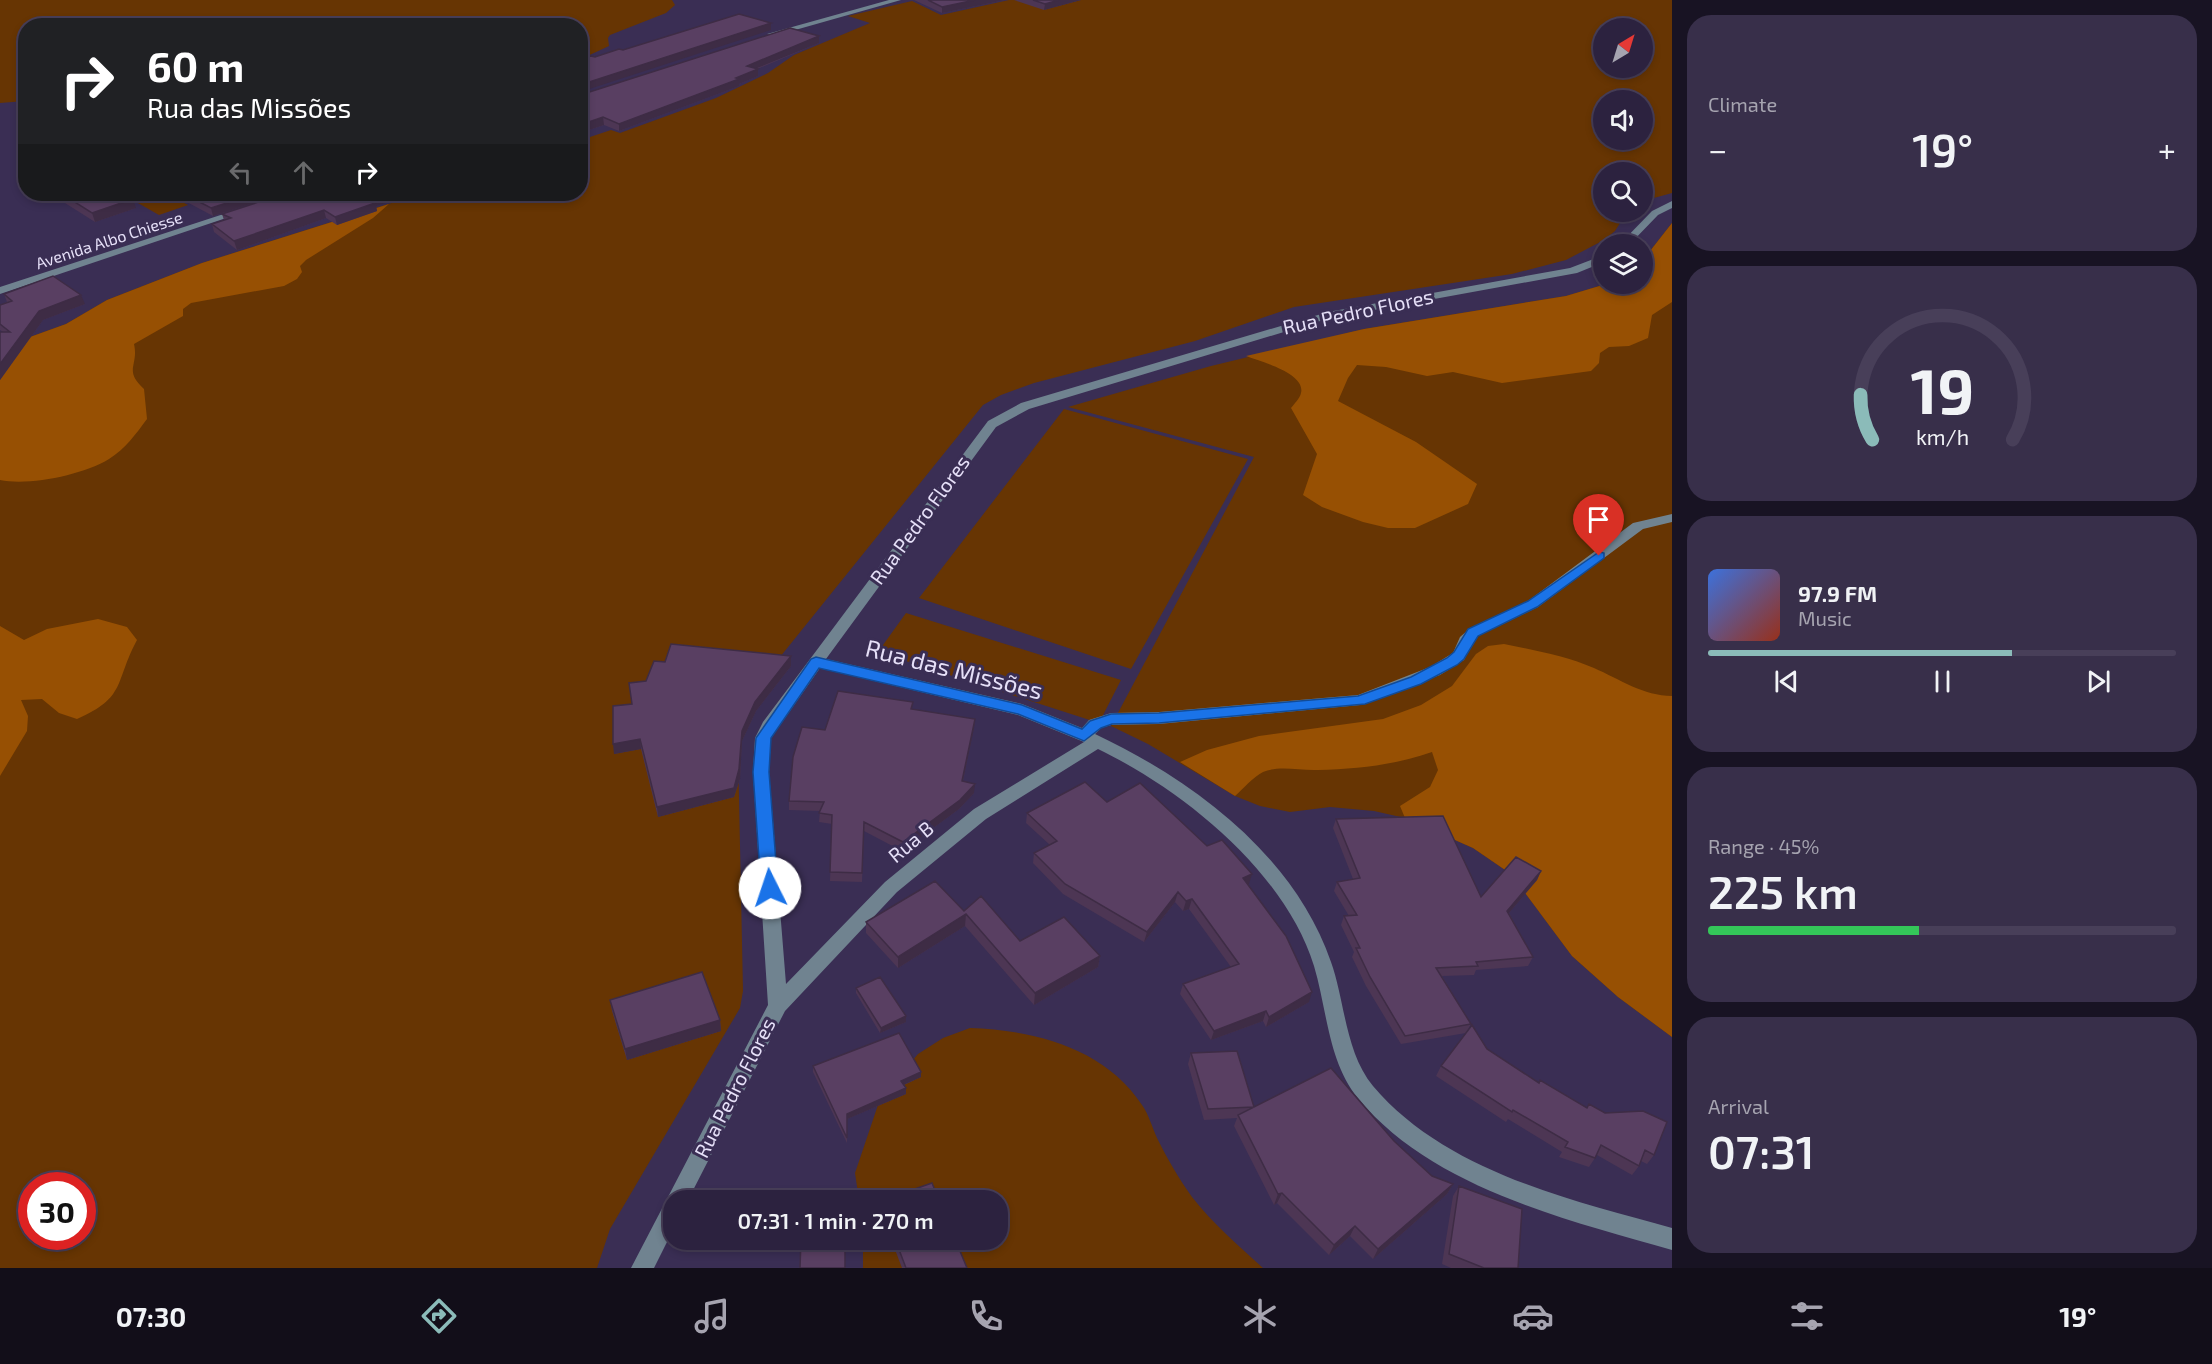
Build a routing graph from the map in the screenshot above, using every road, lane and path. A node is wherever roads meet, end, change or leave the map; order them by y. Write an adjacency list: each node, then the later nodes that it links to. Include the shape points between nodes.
1 (897, 0): 2 (street)
2 (763, 37)
3 (1672, 204): 5 (street, via 1655,213)
4 (252, 208): 7 (street, Avenida Albo Chiesse)
5 (1634, 234)
6 (1593, 263): 9 (street, Rua Pedro Flores, via 1573,271 1328,315 1012,412 982,435)
7 (0, 291)
8 (1672, 518): 10 (street, Rua B, via 1638,526 1533,604 1473,633 1459,656 1416,681 1371,697 1219,713 1111,719 1095,724)
9 (816, 662): 10 (street, Rua das Missões, via 1022,710); 11 (street, Rua Pedro Flores, via 769,726 761,751)
10 (1091, 739): 11 (street, Rua B, via 980,814 891,887); 14 (street, Rua das Missões, via 1211,814 1280,883 1317,947 1340,1033 1361,1086 1409,1132 1452,1162 1505,1188)
11 (778, 1005): 12 (street, Rua Pedro Flores)
12 (680, 1190)
13 (663, 1225): 15 (street, Rua Pedro Flores)
14 (1672, 1239)
15 (642, 1268)

